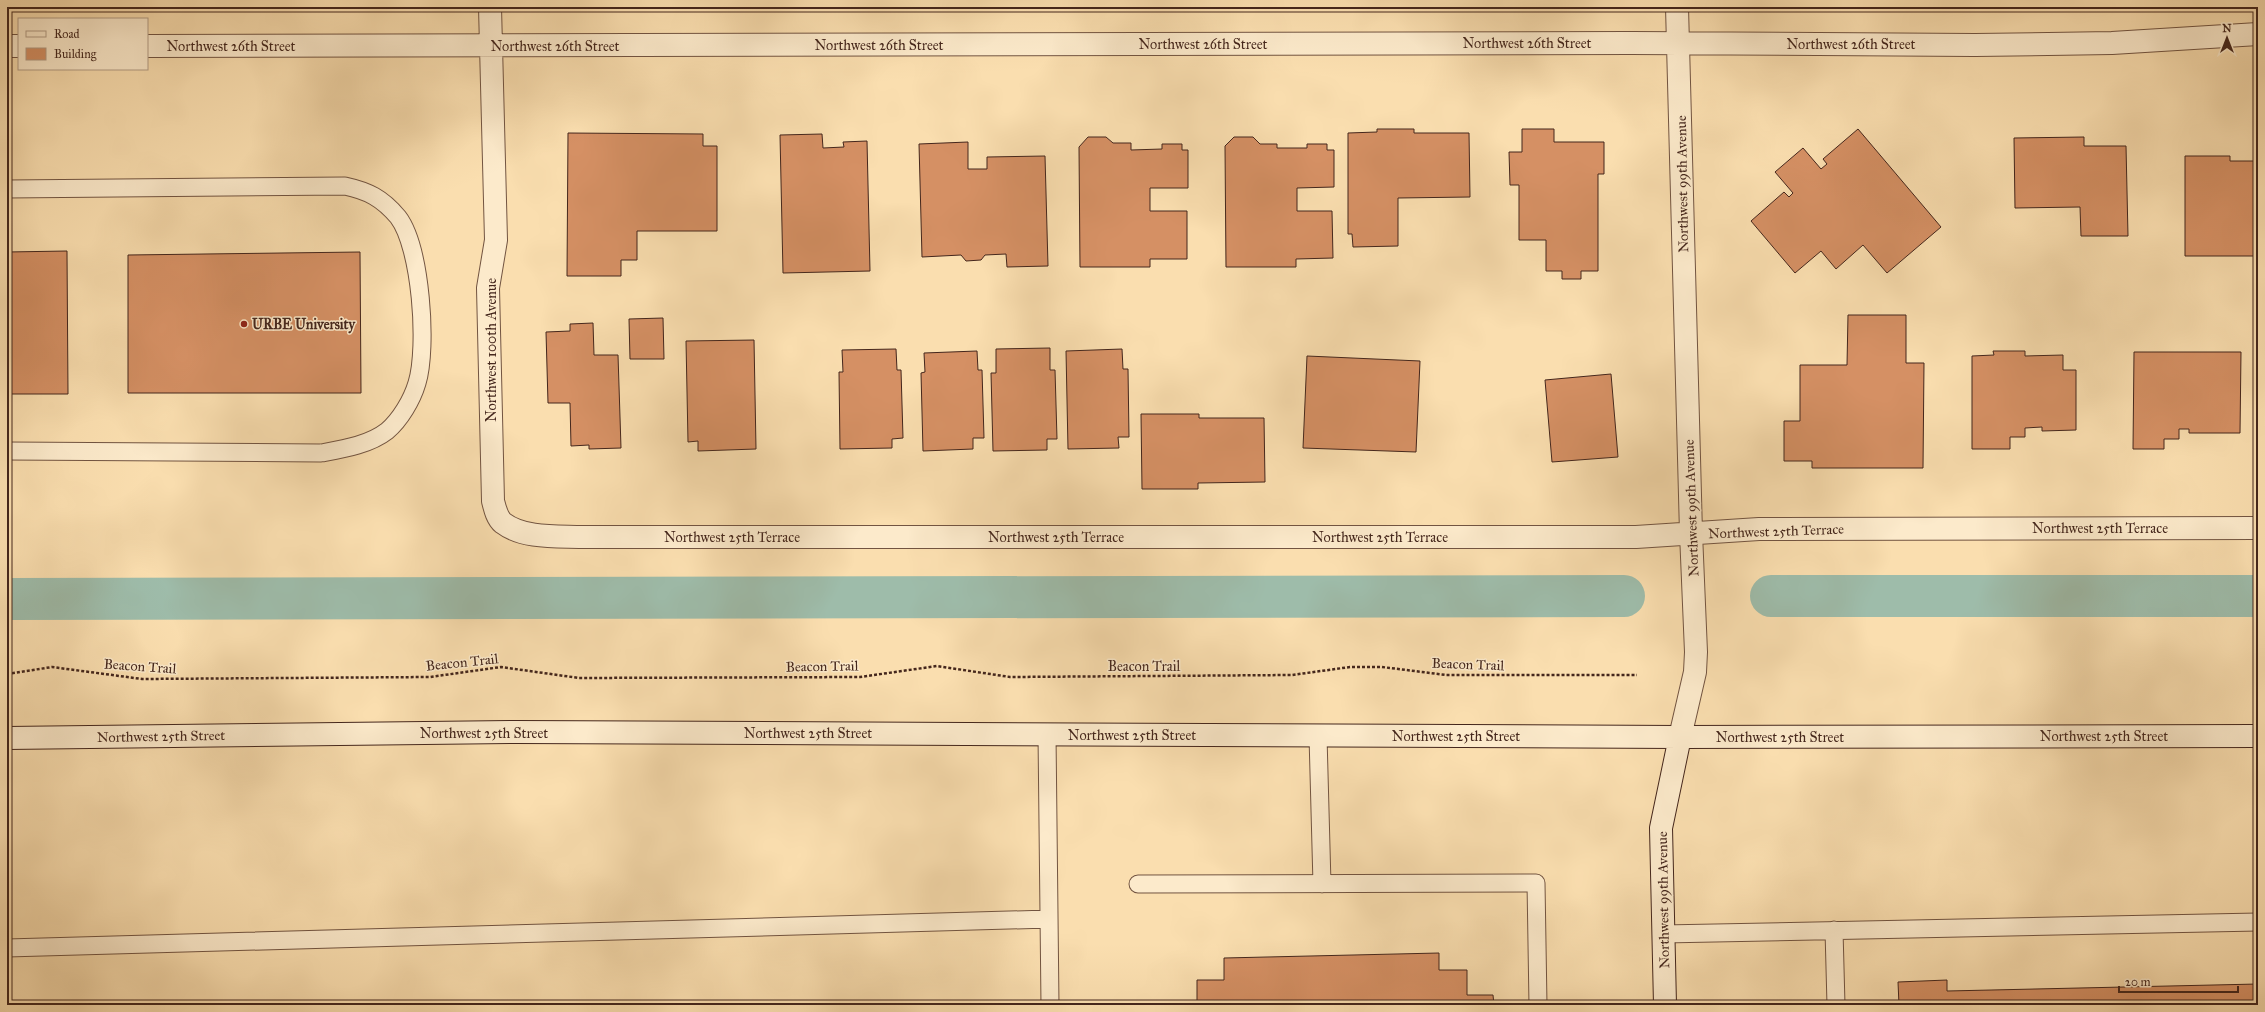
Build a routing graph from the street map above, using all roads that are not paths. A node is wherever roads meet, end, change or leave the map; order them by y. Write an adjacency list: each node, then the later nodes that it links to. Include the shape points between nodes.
1 (490, 7): 8 (street, Northwest 100th Avenue)
2 (1677, 7): 4 (street, Northwest 99th Avenue)
3 (2258, 34): 4 (street, Northwest 26th Street, via 2037,44)
4 (1678, 43): 8 (street, Northwest 26th Street); 13 (street, Northwest 99th Avenue)
5 (7, 46): 6 (street)
6 (18, 46)
7 (148, 46): 8 (street, Northwest 26th Street)
8 (491, 46): 11 (street, Northwest 100th Avenue, via 496,240 488,288 492,476 495,511)
9 (7, 189): 10 (lane, via 345,186 366,190 382,201 398,218 408,234 418,276 421,351 417,383 400,417 386,431 367,441 342,449 321,453)
10 (7, 451)
11 (504, 524): 13 (street, Northwest 25th Terrace, via 529,533 582,537 1636,537)
12 (2258, 528): 13 (street, Northwest 25th Terrace, via 1759,529)
13 (1691, 533): 17 (street, Northwest 99th Avenue, via 1695,672)
14 (1047, 734): 15 (street, Northwest 25th Street); 18 (street, Northwest 25th Street, via 518,732); 21 (lane)
15 (1318, 736): 17 (street, Northwest 25th Street); 20 (lane)
16 (2258, 736): 17 (street, Northwest 25th Street)
17 (1680, 737): 24 (street, Northwest 99th Avenue, via 1661,828)
18 (7, 738)
19 (1138, 884): 20 (lane)
20 (1322, 884): 27 (lane, via 1536,883)
21 (1049, 919): 25 (lane); 26 (lane)
22 (2258, 922): 23 (lane)
23 (1834, 930): 24 (lane); 29 (lane)
24 (1663, 934): 28 (street, Northwest 99th Avenue)
25 (7, 948)
26 (1050, 1005)
27 (1538, 1005)
28 (1665, 1005)
29 (1836, 1005)

